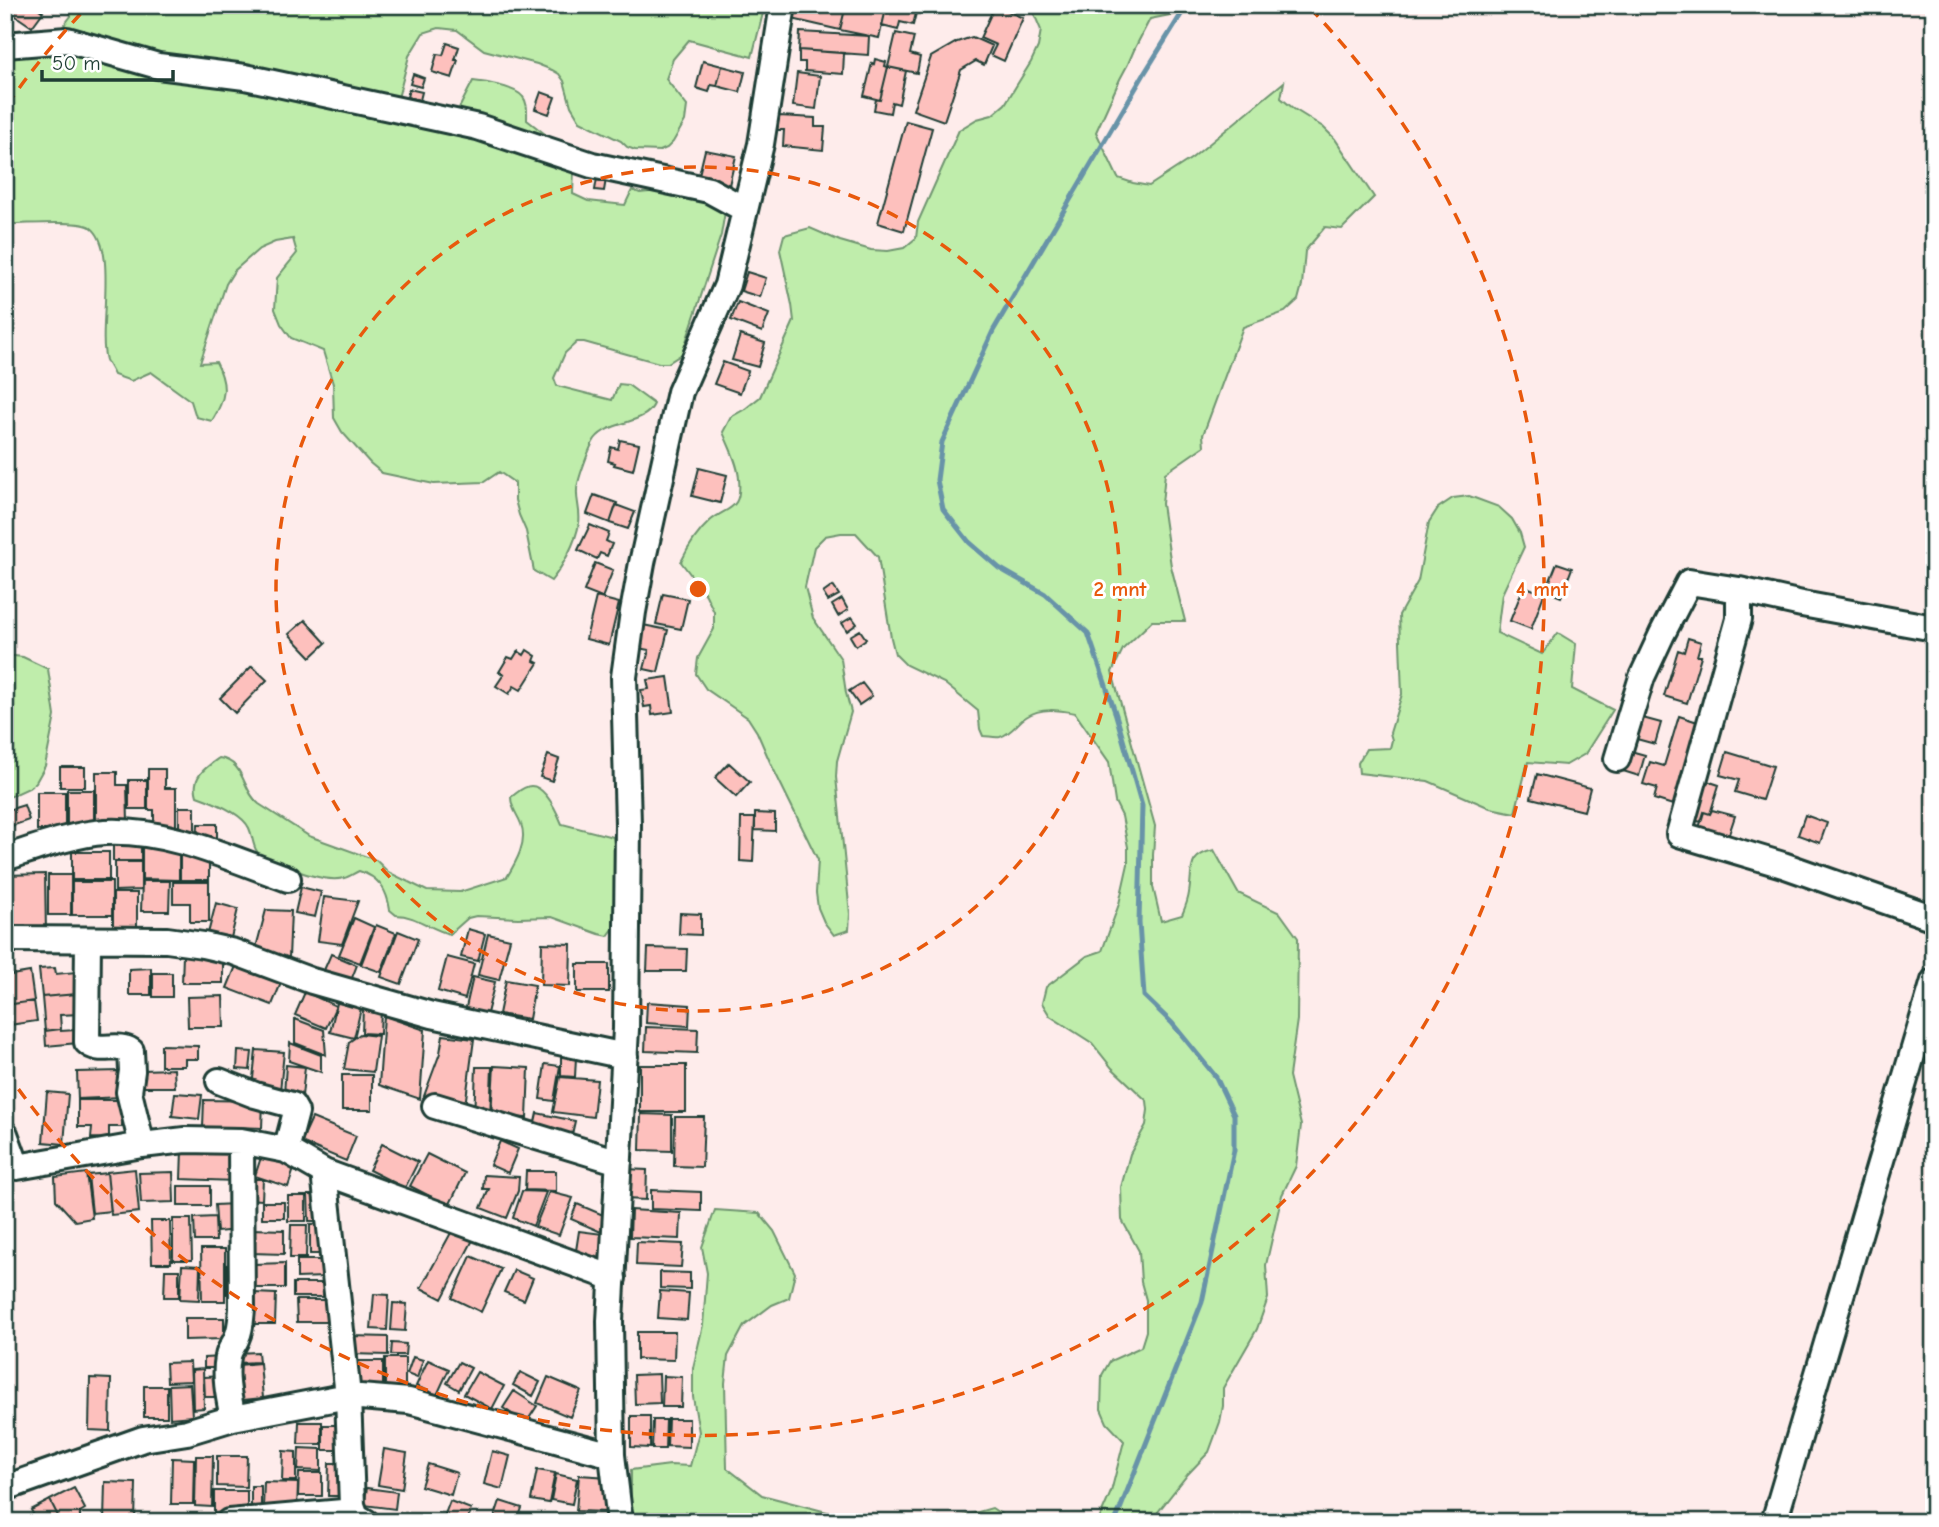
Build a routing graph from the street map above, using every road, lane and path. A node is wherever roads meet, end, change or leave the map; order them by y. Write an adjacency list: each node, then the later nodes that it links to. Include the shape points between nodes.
1 (783, 5): 3 (street, via 761,144)
2 (5, 45): 3 (street, via 66,40 158,66 245,77 478,127 592,165 709,190)
3 (744, 209): 13 (street, via 727,285 680,392 625,664)
4 (1740, 590): 5 (street); 6 (street, via 1689,582 1642,677); 9 (street, via 1739,619 1679,834)
5 (1934, 628)
6 (1617, 760)
7 (5, 858): 8 (street, via 83,836 128,832 184,842)
8 (288, 879)
9 (1934, 918)
10 (5, 939): 11 (street)
11 (88, 941): 13 (street, via 167,940 203,945 432,1015); 18 (street, via 87,1042 92,1047 131,1051 129,1093)
12 (1934, 981): 30 (street)
13 (625, 1056): 20 (street)
14 (219, 1081): 19 (street, via 292,1105 296,1112)
15 (435, 1106): 20 (street)
16 (5, 1134): 18 (street, via 17,1167)
17 (241, 1142): 18 (street, via 185,1140); 19 (street); 24 (street, via 241,1325 230,1348 226,1375)
18 (142, 1145)
19 (286, 1150): 21 (street)
20 (619, 1162): 22 (street)
21 (324, 1172): 22 (street); 23 (street)
22 (613, 1278): 25 (street)
23 (348, 1396): 24 (street); 25 (street, via 409,1401); 27 (street, via 352,1504)
24 (233, 1419): 26 (street, via 143,1440)
25 (612, 1455): 29 (street)
26 (5, 1488)
27 (360, 1516): 28 (street)
28 (229, 1522)
29 (620, 1522)
30 (1774, 1522)

